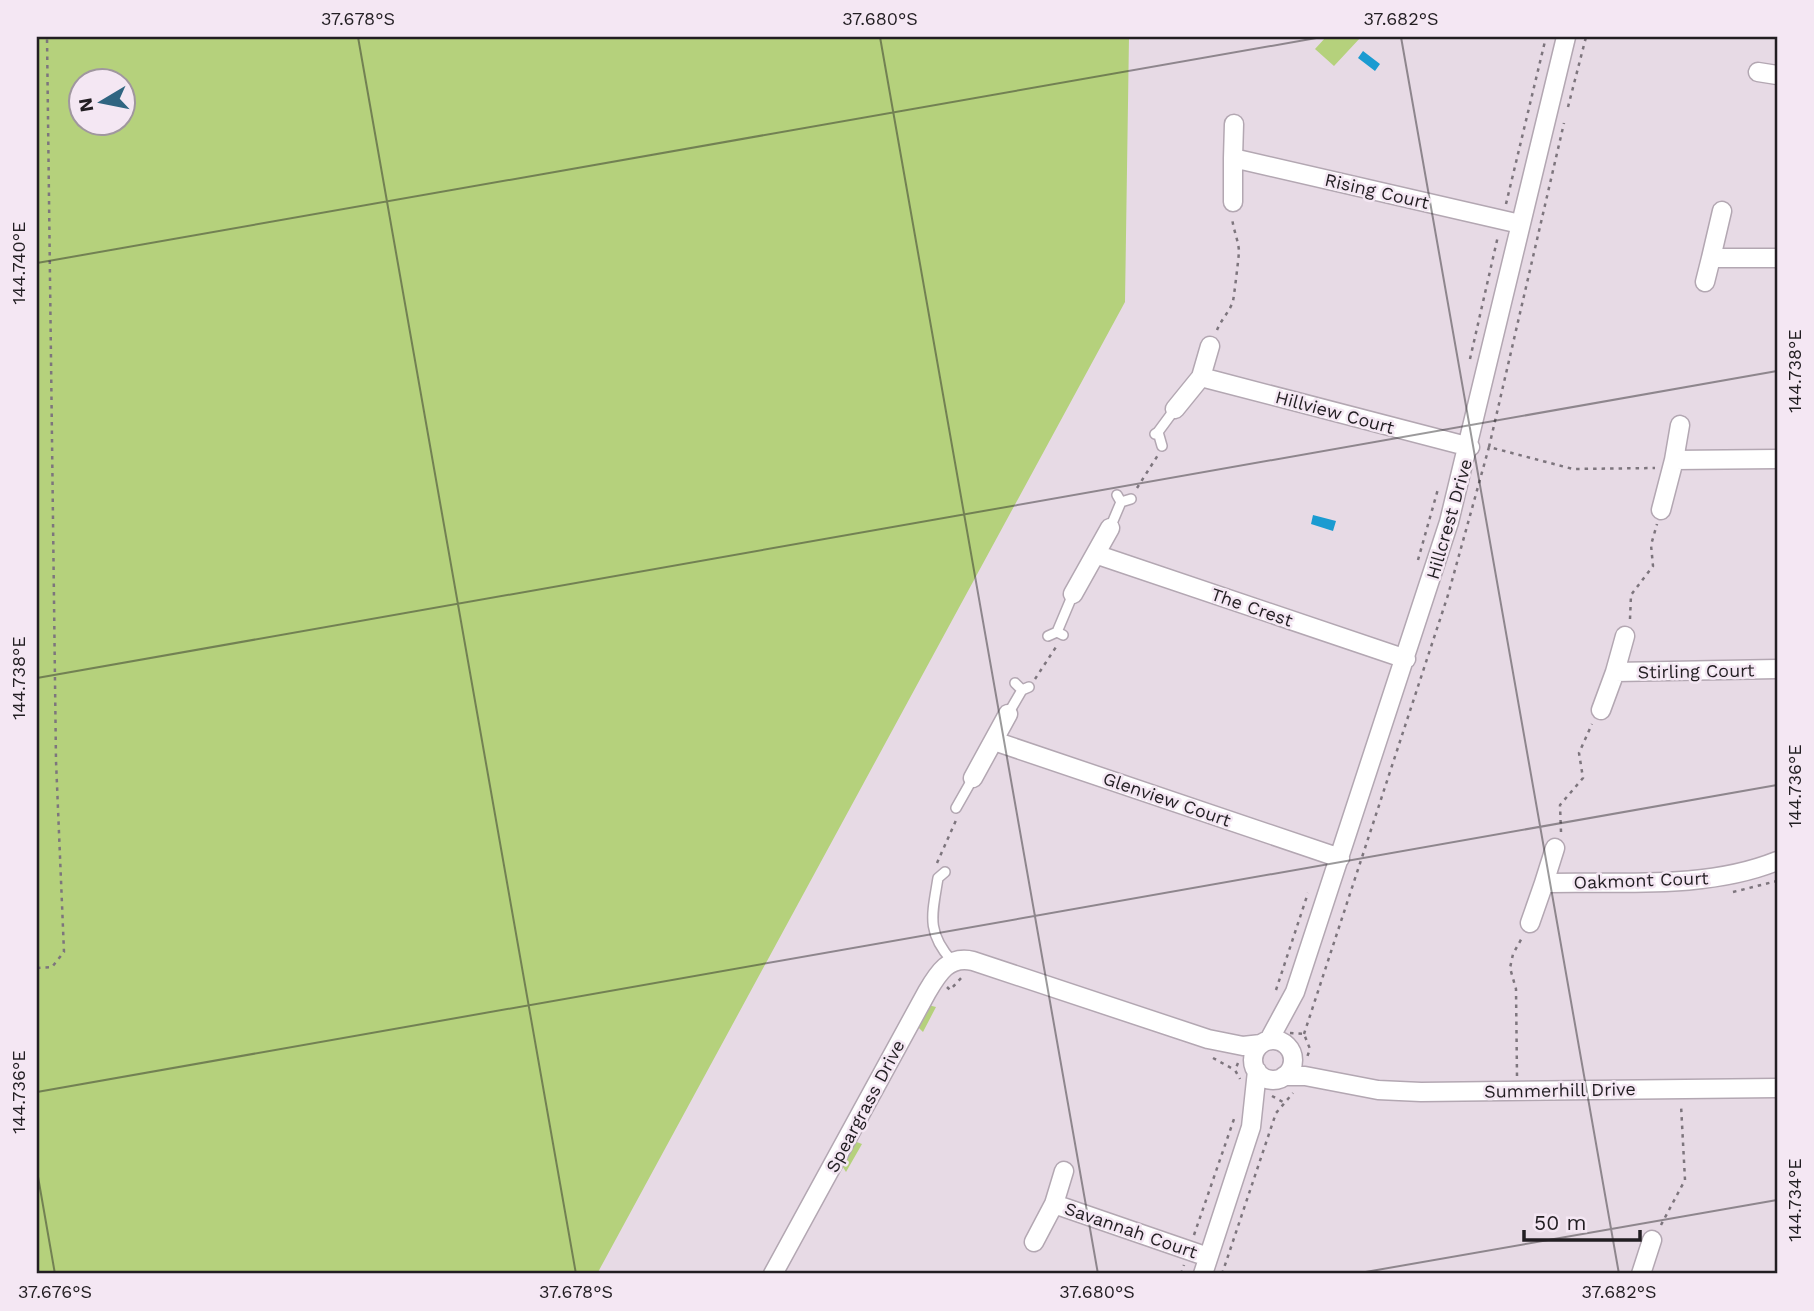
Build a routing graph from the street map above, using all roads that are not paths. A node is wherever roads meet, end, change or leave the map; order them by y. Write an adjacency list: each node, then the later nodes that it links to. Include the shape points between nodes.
1 (1566, 37): 8 (street, Hillcrest Drive)
2 (1759, 72): 3 (street)
3 (1777, 75)
4 (1234, 124): 5 (street)
5 (1233, 158): 6 (street); 8 (street, Rising Court)
6 (1233, 202)
7 (1722, 211): 9 (street)
8 (1520, 224): 17 (street, Hillcrest Drive)
9 (1711, 258): 10 (street); 11 (street)
10 (1777, 258)
11 (1705, 282)
12 (1210, 346): 13 (street)
13 (1201, 377): 14 (street); 17 (street, Hillview Court)
14 (1175, 409): 16 (lane, via 1157,433)
15 (1680, 425): 19 (street)
16 (1162, 446)
17 (1470, 447): 27 (street, Hillcrest Drive)
18 (1777, 459): 19 (street)
19 (1673, 464): 21 (street)
20 (1131, 499): 22 (lane, via 1119,498)
21 (1661, 510)
22 (1110, 528): 23 (street)
23 (1098, 555): 24 (street); 27 (street, The Crest)
24 (1073, 594): 25 (lane)
25 (1056, 634)
26 (1625, 636): 29 (street, Stirling Court)
27 (1406, 659): 37 (street, Hillcrest Drive)
28 (1777, 669): 29 (street, Stirling Court)
29 (1615, 672): 31 (street, Stirling Court)
30 (1022, 687): 32 (lane)
31 (1601, 710)
32 (1008, 714): 33 (street)
33 (994, 741): 34 (street); 37 (street, Glenview Court)
34 (973, 778): 35 (lane)
35 (954, 809)
36 (1555, 848): 40 (street, Oakmont Court)
37 (1340, 858): 43 (street, Hillcrest Drive)
38 (1777, 861): 40 (street, Oakmont Court, via 1754,871 1702,880)
39 (936, 875): 42 (lane, via 932,928)
40 (1544, 883): 41 (street, Oakmont Court)
41 (1530, 923)
42 (952, 961): 44 (street, via 973,961); 52 (street, Speargrass Drive, via 927,992)
43 (1295, 992): 45 (street, Hillcrest Drive); 46 (street, Hillcrest Drive)
44 (1208, 1039): 45 (street, via 1243,1046); 46 (street)
45 (1265, 1042): 46 (street, via 1280,1042); 46 (street, Hillcrest Drive, via 1255,1053)
46 (1279, 1067): 47 (street, Summerhill Drive, via 1400,1091); 53 (street, Hillcrest Drive, via 1251,1127)
47 (1777, 1088)
48 (1064, 1171): 49 (street, Savannah Court)
49 (1054, 1204): 51 (street, Savannah Court); 53 (street, Savannah Court)
50 (1652, 1240): 57 (street)
51 (1034, 1242)
52 (784, 1255): 54 (street, Speargrass Drive); 55 (street, Speargrass Drive)
53 (1208, 1257): 56 (street, Hillcrest Drive)
54 (773, 1274)
55 (781, 1274)
56 (1203, 1274)
57 (1641, 1274)

